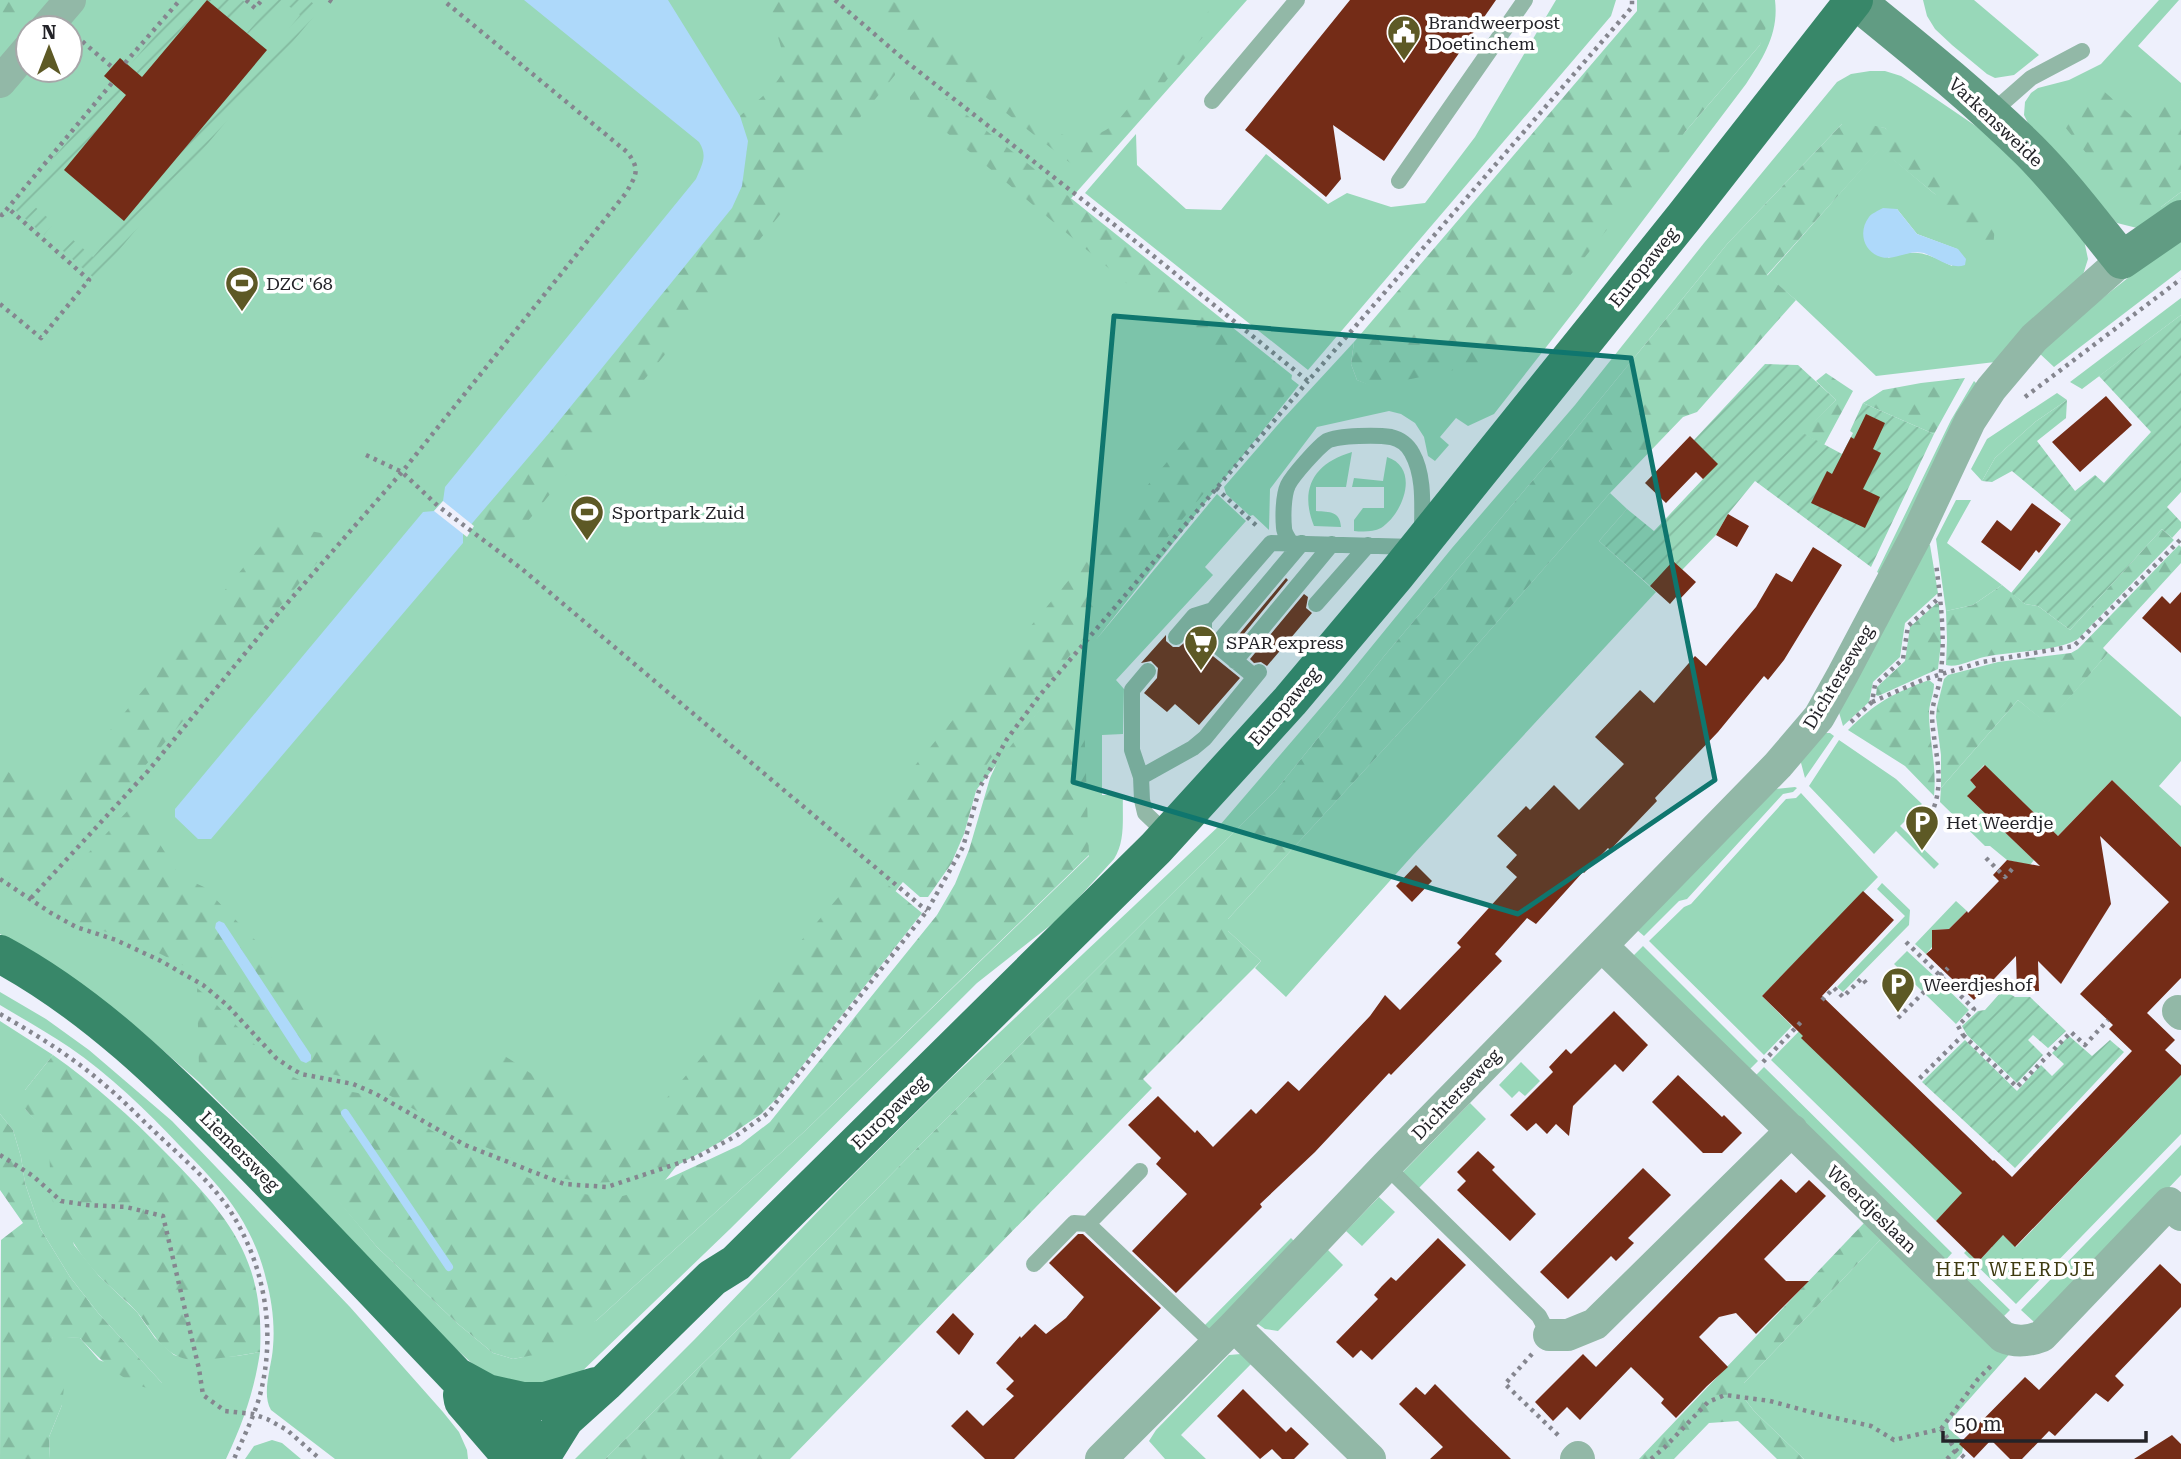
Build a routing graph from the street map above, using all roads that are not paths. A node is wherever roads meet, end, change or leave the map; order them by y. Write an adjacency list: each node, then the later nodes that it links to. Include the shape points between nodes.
1 (70, 0): 5 (street)
2 (1297, 0): 9 (lane)
3 (1525, 0): 11 (lane)
4 (1854, 0): 10 (street, Varkensweide); 16 (main road, Europaweg)
5 (58, 14)
6 (2082, 51): 10 (lane, via 2031,78)
7 (14, 66): 8 (street)
8 (0, 82)
9 (1212, 101)
10 (1990, 114): 13 (street, Varkensweide, via 2045,168)
11 (1398, 181)
12 (2181, 219): 13 (street, Dichterseweg)
13 (2122, 260): 26 (street, Dichterseweg, via 2034,338 1991,389 1970,421 1910,547 1819,717)
14 (1297, 543): 15 (lane); 16 (lane, via 1284,531 1288,486 1316,450 1339,437 1392,438 1411,450 1421,483); 19 (lane, via 1271,542); 21 (lane)
15 (1332, 544): 17 (lane); 22 (lane)
16 (1419, 544): 17 (lane); 25 (main road, Europaweg, via 1290,701)
17 (1368, 545): 18 (lane)
18 (1316, 604)
19 (1210, 611): 20 (lane, via 1194,617); 21 (lane, via 1204,630)
20 (1176, 637)
21 (1216, 645): 22 (lane)
22 (1235, 661): 24 (lane, via 1257,675 1205,738)
23 (1147, 671): 24 (lane, via 1130,699 1132,750)
24 (1141, 776): 25 (lane, via 1145,813)
25 (1168, 835): 33 (main road, Europaweg)
26 (1602, 946): 28 (street, Weerdjeslaan); 29 (street, Dichterseweg)
27 (0, 954): 38 (main road, Liemersweg, via 101,1020 192,1102)
28 (1791, 1130): 31 (street, Weerdjeslaan, via 2003,1337 2013,1341 2042,1336); 36 (street, via 1595,1324 1568,1335)
29 (1386, 1166): 35 (street, Dichterseweg); 36 (lane, via 1539,1316)
30 (1140, 1171): 32 (lane)
31 (2177, 1203)
32 (1088, 1224): 34 (lane, via 1074,1223); 35 (lane)
33 (736, 1263): 37 (main road, Europaweg, via 712,1278); 39 (main road, Europaweg, via 725,1291 582,1434)
34 (1034, 1264)
35 (1225, 1335): 40 (street, Dichterseweg); 41 (street)
36 (1549, 1335)
37 (605, 1383): 38 (main road, via 545,1401 523,1401); 39 (main road, Europaweg)
38 (471, 1385): 39 (main road, Liemersweg)
39 (532, 1456)
40 (1101, 1459)
41 (1370, 1459)

